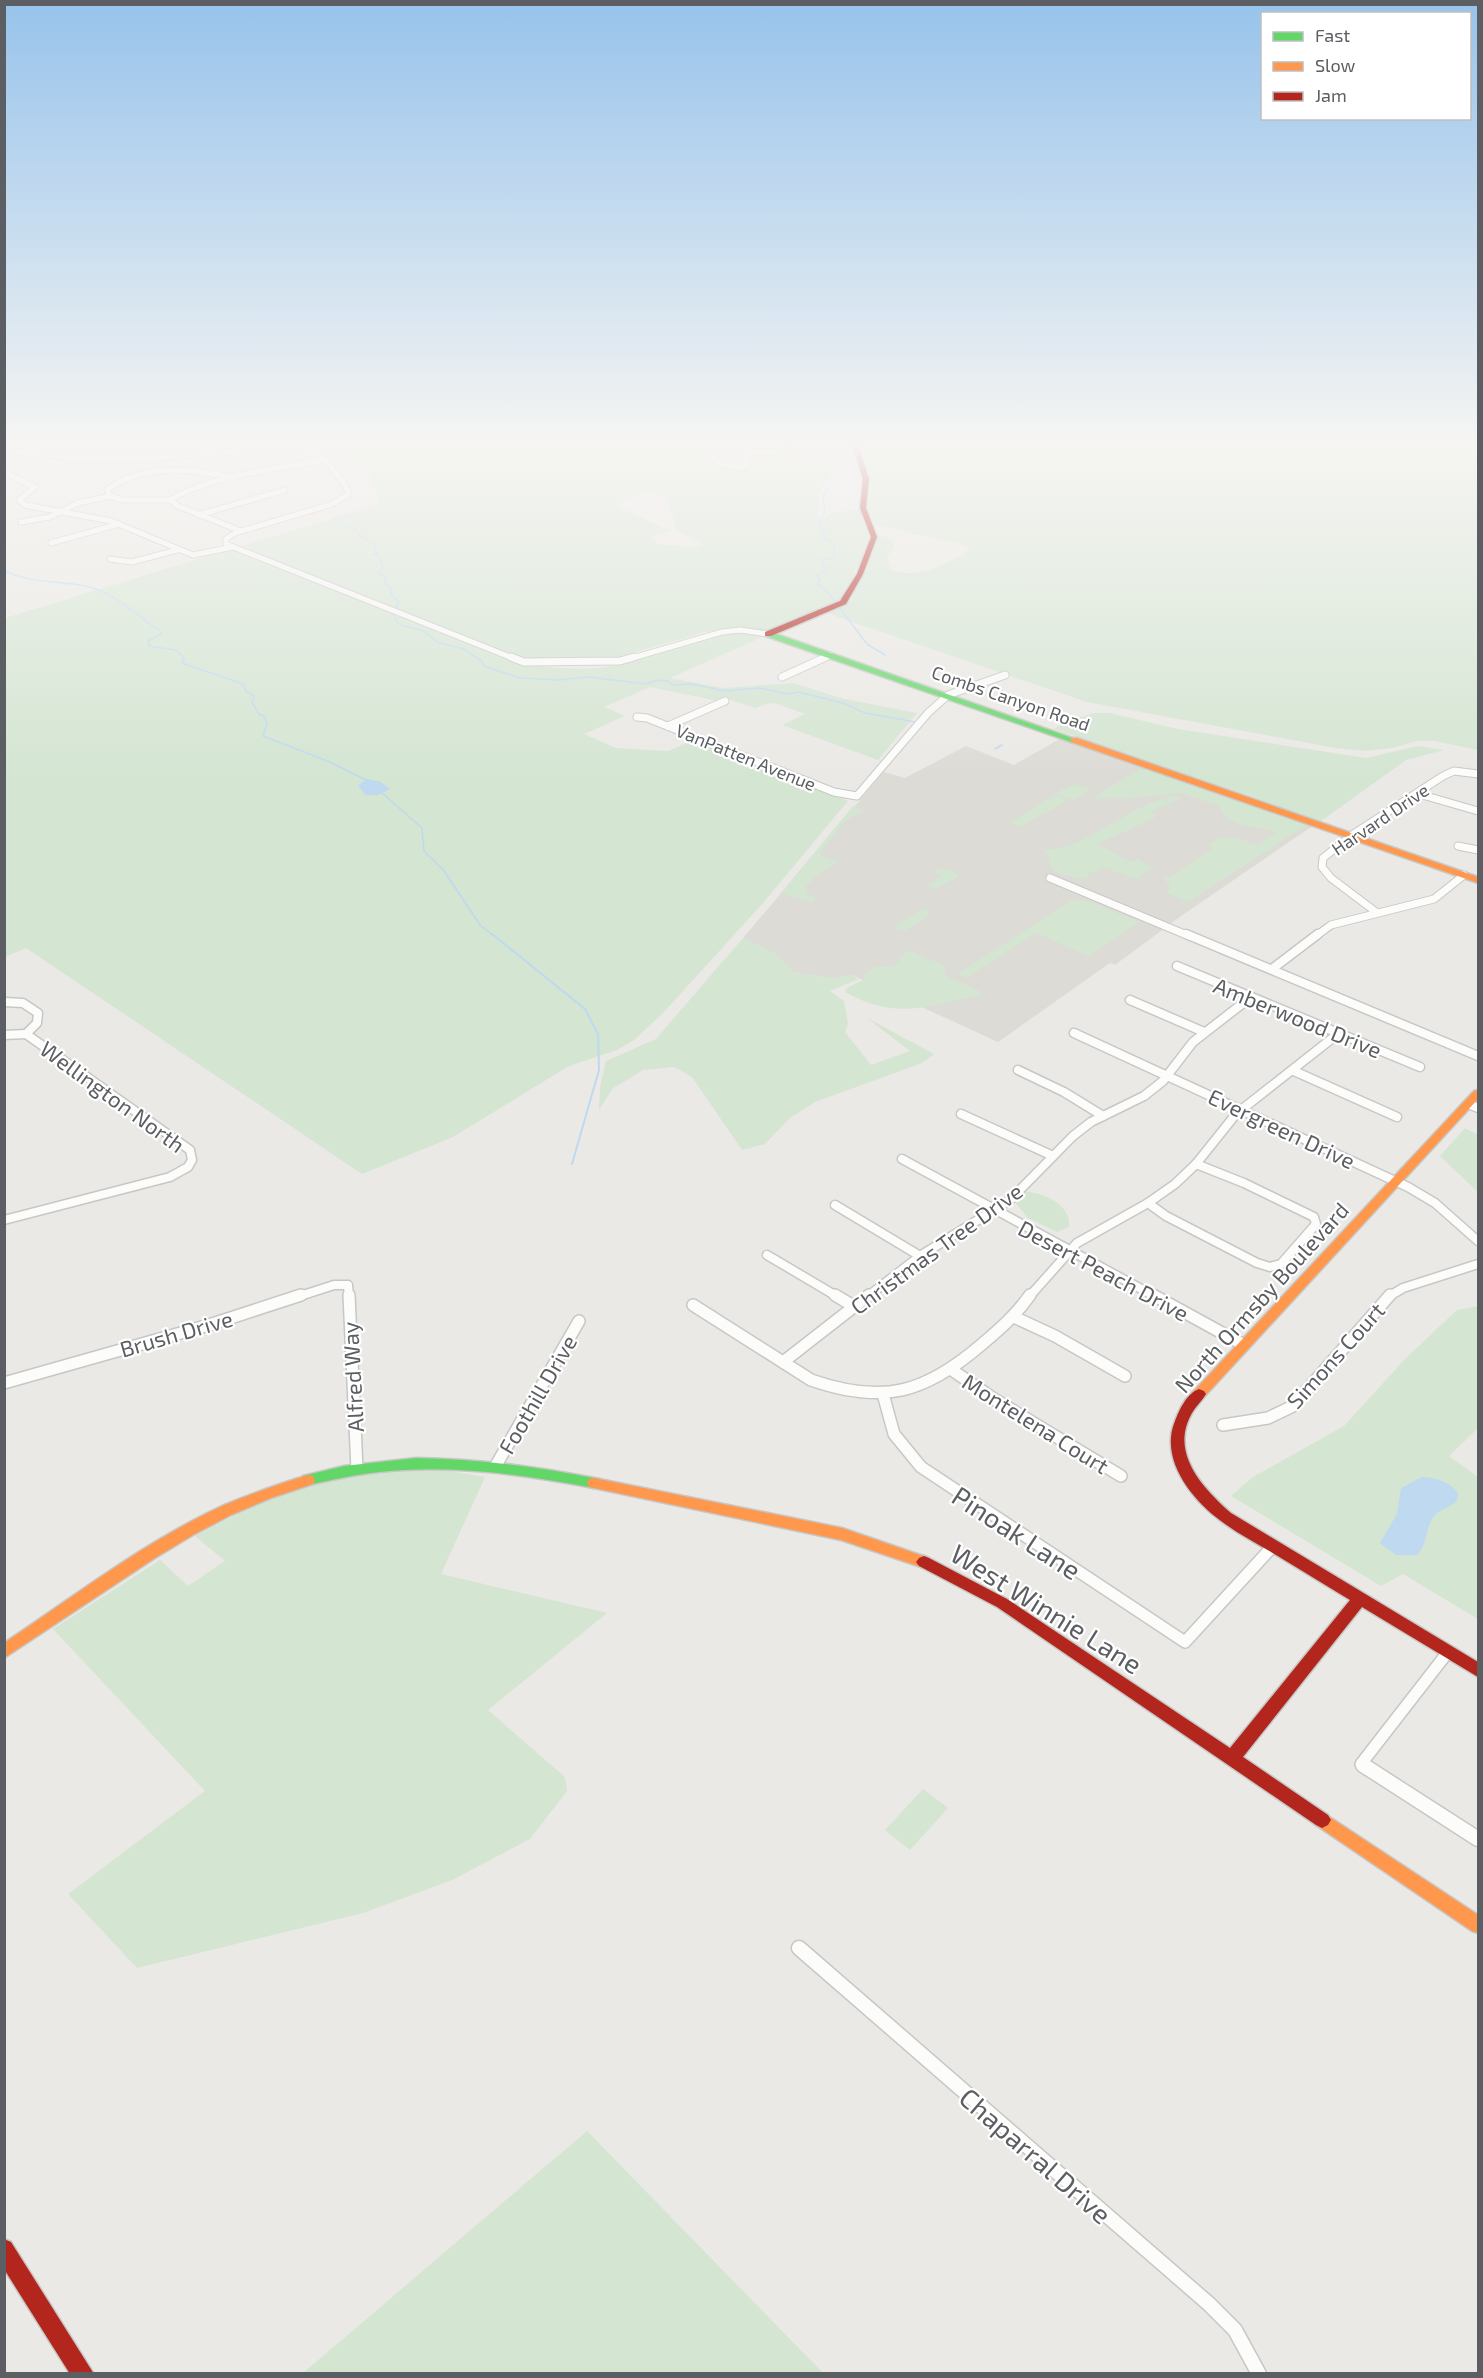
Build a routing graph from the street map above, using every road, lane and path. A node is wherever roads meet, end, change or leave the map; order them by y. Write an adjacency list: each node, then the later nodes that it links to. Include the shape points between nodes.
1 (155, 556): 4 (street, via 132,562)
2 (256, 556): 5 (street, via 524,662 620,661 722,632)
3 (867, 556): 5 (street, via 843,602)
4 (110, 559)
5 (768, 634): 6 (street, Combs Canyon Road)
6 (830, 655): 8 (street); 9 (street, Combs Canyon Road)
7 (1005, 675): 9 (street)
8 (782, 677)
9 (948, 695): 12 (street, VanPatten Avenue, via 928,712 857,796 818,787); 16 (street, Combs Canyon Road)
10 (725, 701): 12 (street)
11 (637, 717): 12 (street, VanPatten Avenue)
12 (668, 726)
13 (1479, 774): 14 (street, Harvard Drive, via 1454,771)
14 (1419, 794): 15 (street); 16 (street, Harvard Drive)
15 (1479, 811)
16 (1352, 836): 19 (street, Combs Canyon Road); 22 (street, Harvard Drive, via 1323,858 1322,867)
17 (1458, 846): 18 (street)
18 (1479, 850)
19 (1464, 875): 21 (street, Combs Canyon Road); 22 (street, via 1434,899)
20 (1050, 878): 24 (street)
21 (1479, 880)
22 (1376, 912): 24 (street, via 1331,925)
23 (1177, 966): 25 (street, Amberwood Drive)
24 (1272, 969): 33 (street, via 1289,972); 34 (street)
25 (1251, 997): 28 (street, Christmas Tree Drive); 31 (street, Amberwood Drive)
26 (1130, 1000): 28 (street)
27 (4, 1002): 30 (street, via 23,1003 38,1013 37,1023)
28 (1204, 1032): 38 (street, Christmas Tree Drive)
29 (1074, 1033): 38 (street, Evergreen Drive)
30 (26, 1034): 32 (street); 52 (street, Wellington North, via 190,1150 192,1162 170,1177)
31 (1339, 1034): 35 (street, Amberwood Drive); 37 (street)
32 (4, 1035)
33 (1479, 1050)
34 (1479, 1056)
35 (1420, 1067)
36 (1018, 1070): 43 (street)
37 (1294, 1071): 41 (street); 44 (street)
38 (1170, 1076): 41 (street, Evergreen Drive); 43 (street, Christmas Tree Drive)
39 (1479, 1093): 40 (street, North Ormsby Boulevard)
40 (1473, 1106): 48 (street, North Ormsby Boulevard)
41 (1241, 1110): 47 (street); 48 (street, Evergreen Drive)
42 (961, 1114): 45 (street)
43 (1103, 1116): 45 (street, Christmas Tree Drive, via 1073,1136)
44 (1397, 1117)
45 (1053, 1156): 51 (street, Christmas Tree Drive)
46 (902, 1159): 51 (street, Desert Peach Drive)
47 (1196, 1164): 49 (street); 49 (street, via 1314,1217 1316,1224 1281,1264 1270,1267 1166,1216)
48 (1396, 1181): 53 (street, Evergreen Drive, via 1435,1203); 63 (street, North Ormsby Boulevard)
49 (1148, 1203): 54 (street)
50 (835, 1205): 56 (street)
51 (995, 1211): 54 (street, Desert Peach Drive); 56 (street, Christmas Tree Drive)
52 (4, 1220)
53 (1479, 1241)
54 (1068, 1250): 61 (street); 63 (street, Desert Peach Drive)
55 (767, 1255): 60 (street)
56 (920, 1256): 60 (street, Christmas Tree Drive)
57 (1479, 1264): 69 (street, Simons Court, via 1403,1288 1386,1298 1284,1412 1257,1422)
58 (348, 1285): 67 (street, Brush Drive, via 334,1285); 71 (street, Alfred Way)
59 (693, 1305): 64 (street)
60 (855, 1307): 64 (street, Christmas Tree Drive)
61 (1014, 1317): 65 (street); 66 (street)
62 (579, 1321): 70 (street, Foothill Drive)
63 (1244, 1345): 73 (street, North Ormsby Boulevard, via 1192,1402 1180,1423 1177,1454 1191,1482 1211,1505)
64 (783, 1362): 68 (street, via 831,1388)
65 (952, 1370): 68 (street, via 924,1385); 72 (street, Montelena Court)
66 (1125, 1376)
67 (4, 1383)
68 (884, 1395): 73 (street, Pinoak Lane, via 888,1425 895,1440 921,1467 1185,1642)
69 (1223, 1425)
70 (495, 1467): 71 (street, West Winnie Lane, via 416,1462); 78 (street, West Winnie Lane, via 824,1528 918,1557 986,1592)
71 (357, 1469): 75 (street, West Winnie Lane, via 279,1488 198,1525)
72 (1121, 1476)
73 (1273, 1546): 74 (street, North Ormsby Boulevard)
74 (1360, 1599): 76 (street, North Ormsby Boulevard); 78 (street)
75 (4, 1652)
76 (1448, 1652): 77 (street, North Ormsby Boulevard); 79 (street, via 1361,1764)
77 (1479, 1670)
78 (1232, 1758): 80 (street, West Winnie Lane)
79 (1479, 1839)
80 (1479, 1925)
81 (799, 1948): 84 (street, Chaparral Drive, via 1209,2304 1235,2330)
82 (4, 2249): 83 (street)
83 (83, 2373)
84 (1259, 2373)

